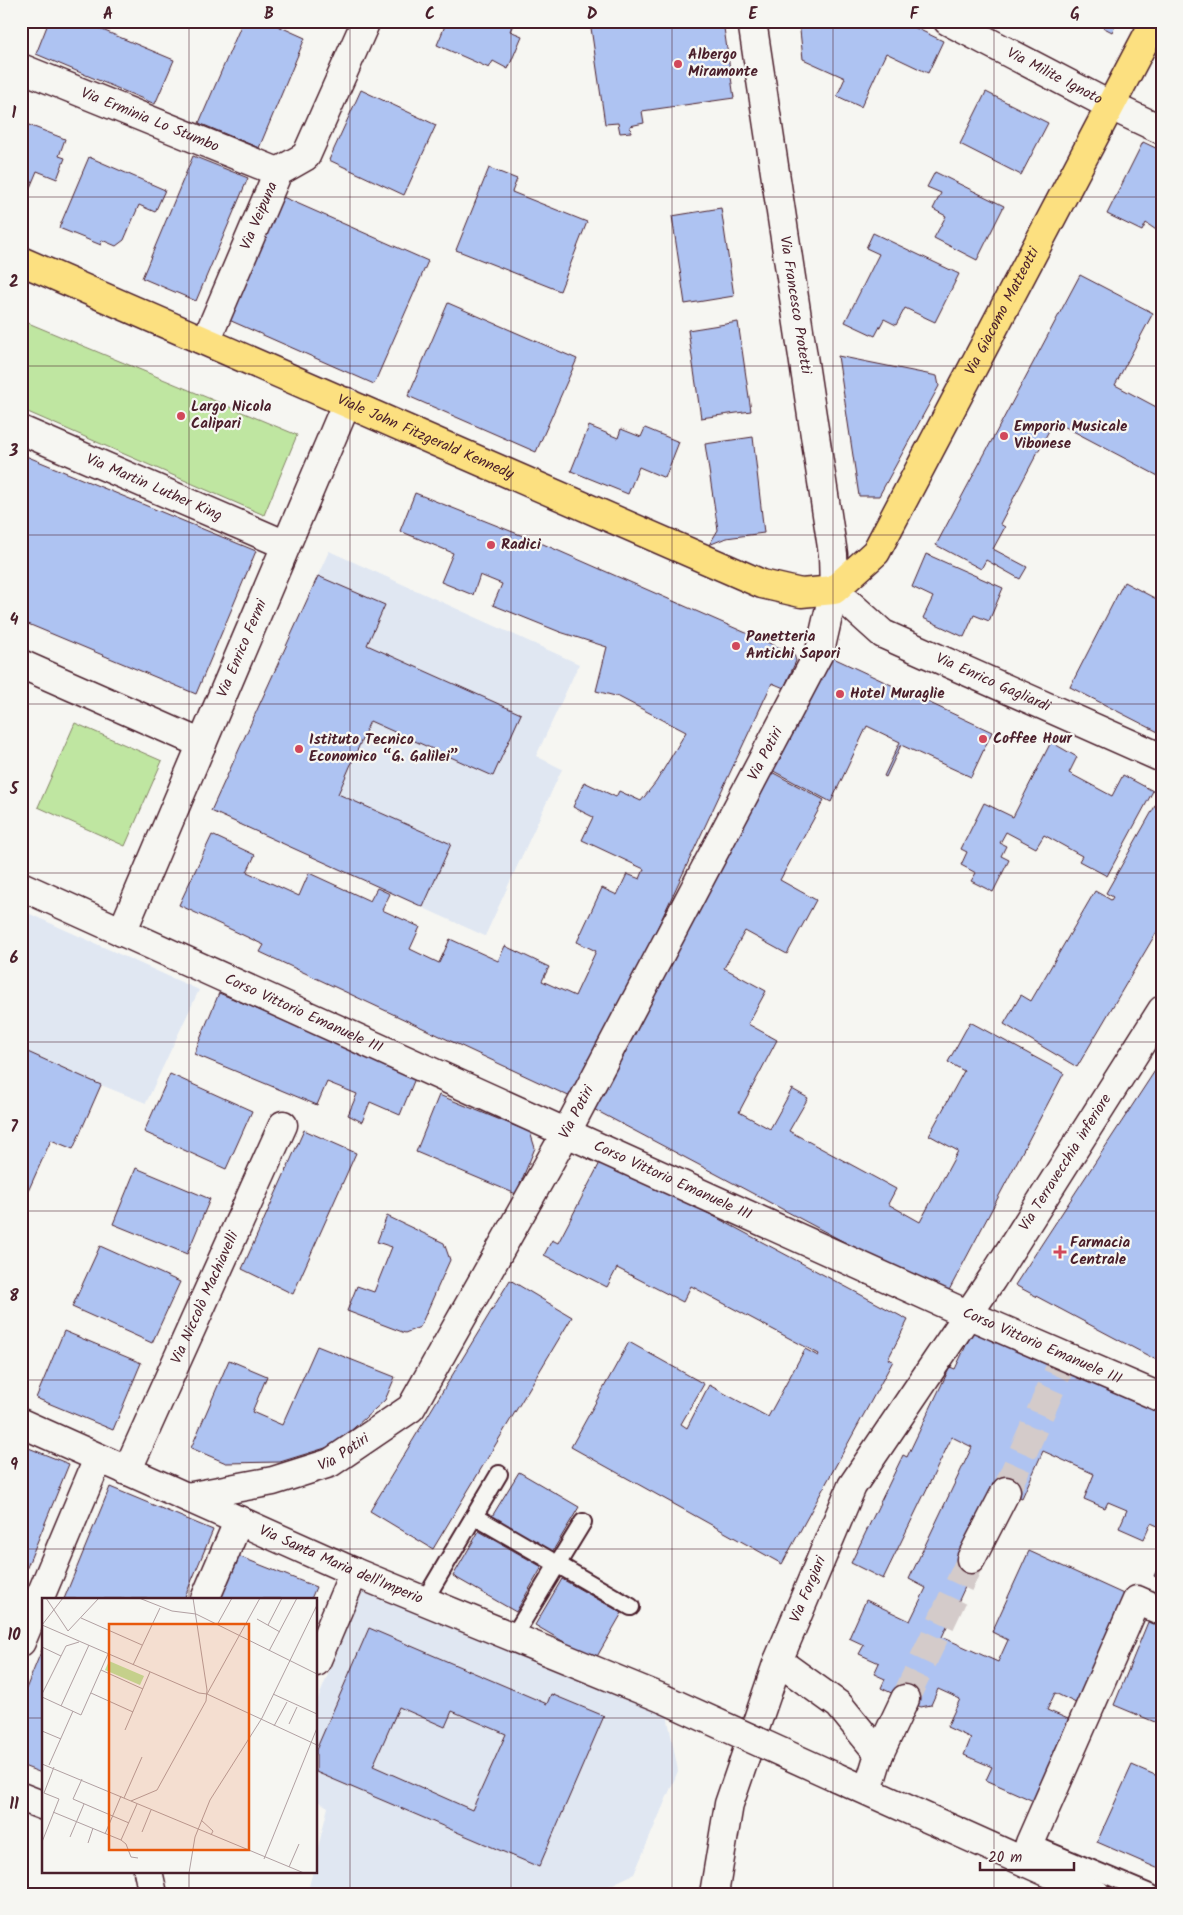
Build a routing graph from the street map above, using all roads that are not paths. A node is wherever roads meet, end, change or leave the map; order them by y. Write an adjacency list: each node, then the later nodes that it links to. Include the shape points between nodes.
1 (366, 21): 8 (street, Via Veipuna, via 306,156)
2 (752, 21): 14 (street, Via Francesco Protetti, via 833,554)
3 (948, 21): 6 (street, Via Milite Ignoto)
4 (1155, 21): 6 (main road, Via Giacomo Matteotti)
5 (21, 68): 8 (street, Via Erminia Lo Stumbo)
6 (1111, 106): 7 (street, Via Milite Ignoto); 14 (main road, Via Giacomo Matteotti, via 876,552)
7 (1162, 130)
8 (278, 172): 10 (street, Via Veipuna)
9 (21, 261): 10 (main road, Viale John Fitzgerald Kennedy)
10 (206, 341): 11 (main road, Viale John Fitzgerald Kennedy)
11 (347, 402): 13 (street, Via Enrico Fermi); 14 (main road, Viale John Fitzgerald Kennedy, via 762,584 801,592)
12 (21, 430): 13 (street, Via Martin Luther King)
13 (286, 545): 16 (street, Via Enrico Fermi)
14 (834, 590): 17 (street, Via Enrico Gagliardi, via 883,634); 22 (street, Via Potiri, via 820,651)
15 (21, 664): 16 (street)
16 (202, 744): 19 (street, Via Enrico Fermi)
17 (1162, 758)
18 (21, 886): 19 (street, Corso Vittorio Emanuele III)
19 (122, 932): 22 (street, Corso Vittorio Emanuele III)
20 (1162, 1010): 23 (street, Via Terravecchia inferiore)
21 (283, 1125): 27 (street, Via Niccolò Machiavelli)
22 (566, 1133): 23 (street, Corso Vittorio Emanuele III); 30 (street, Via Potiri, via 411,1408 330,1463 273,1482)
23 (967, 1314): 24 (street, Corso Vittorio Emanuele III, via 1064,1360); 46 (street, Via Forgiari, via 852,1486)
24 (1162, 1398)
25 (21, 1423): 26 (street, Via Santa Maria dell'Imperio)
26 (98, 1459): 27 (street, Via Santa Maria dell'Imperio); 37 (street)
27 (126, 1471): 30 (street, Via Santa Maria dell'Imperio)
28 (500, 1474): 31 (lane)
29 (1006, 1491): 34 (street)
30 (187, 1497): 32 (street, Via Santa Maria dell'Imperio)
31 (474, 1516): 35 (lane); 40 (lane)
32 (238, 1520): 36 (street, Via Santa Maria dell'Imperio); 38 (street)
33 (583, 1522): 35 (lane)
34 (972, 1559)
35 (558, 1564): 41 (lane); 44 (lane)
36 (354, 1572): 40 (street, Via Santa Maria dell'Imperio); 45 (street)
37 (42, 1598)
38 (205, 1598)
39 (42, 1599): 43 (street)
40 (424, 1600): 44 (street, Via Santa Maria dell'Imperio)
41 (631, 1607)
42 (1162, 1611): 52 (street, via 1137,1600)
43 (29, 1631)
44 (513, 1637): 49 (street, Via Santa Maria dell'Imperio, bridge, via 664,1699)
45 (318, 1657)
46 (778, 1661): 48 (street, via 839,1705); 56 (street, Via Forgiari, via 729,1804)
47 (905, 1699): 48 (street)
48 (878, 1754): 49 (street)
49 (868, 1790): 53 (street, Via Santa Maria dell'Imperio)
50 (21, 1797): 51 (street)
51 (42, 1805)
52 (1030, 1843): 53 (lane); 58 (lane)
53 (1002, 1851): 57 (street, Via Santa Maria dell'Imperio)
54 (148, 1872): 55 (street)
55 (153, 1894)
56 (714, 1894)
57 (1096, 1894)
58 (1152, 1894)

